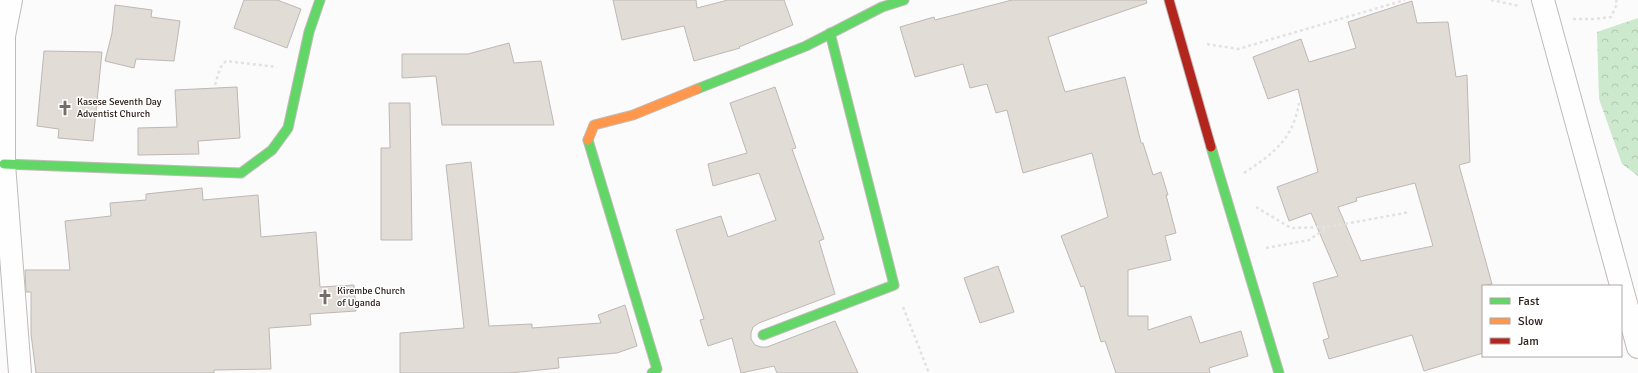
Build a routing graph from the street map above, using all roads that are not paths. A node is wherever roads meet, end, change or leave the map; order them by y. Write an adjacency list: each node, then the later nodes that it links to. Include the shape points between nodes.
1 (11, 0): 8 (street, via 4,36)
2 (320, 0): 8 (street, via 309,32 288,128 272,150 241,173)
3 (904, 0): 6 (street)
4 (1169, 0): 15 (street)
5 (1543, 0): 9 (street)
6 (880, 4): 7 (street)
7 (830, 33): 11 (street, via 894,285); 14 (street, via 806,46 640,112 594,125 588,140 657,369)
8 (4, 164): 13 (street)
9 (1621, 285)
10 (1622, 289): 12 (street)
11 (763, 335)
12 (1638, 347)
13 (20, 373)
14 (652, 373)
15 (1279, 373)

